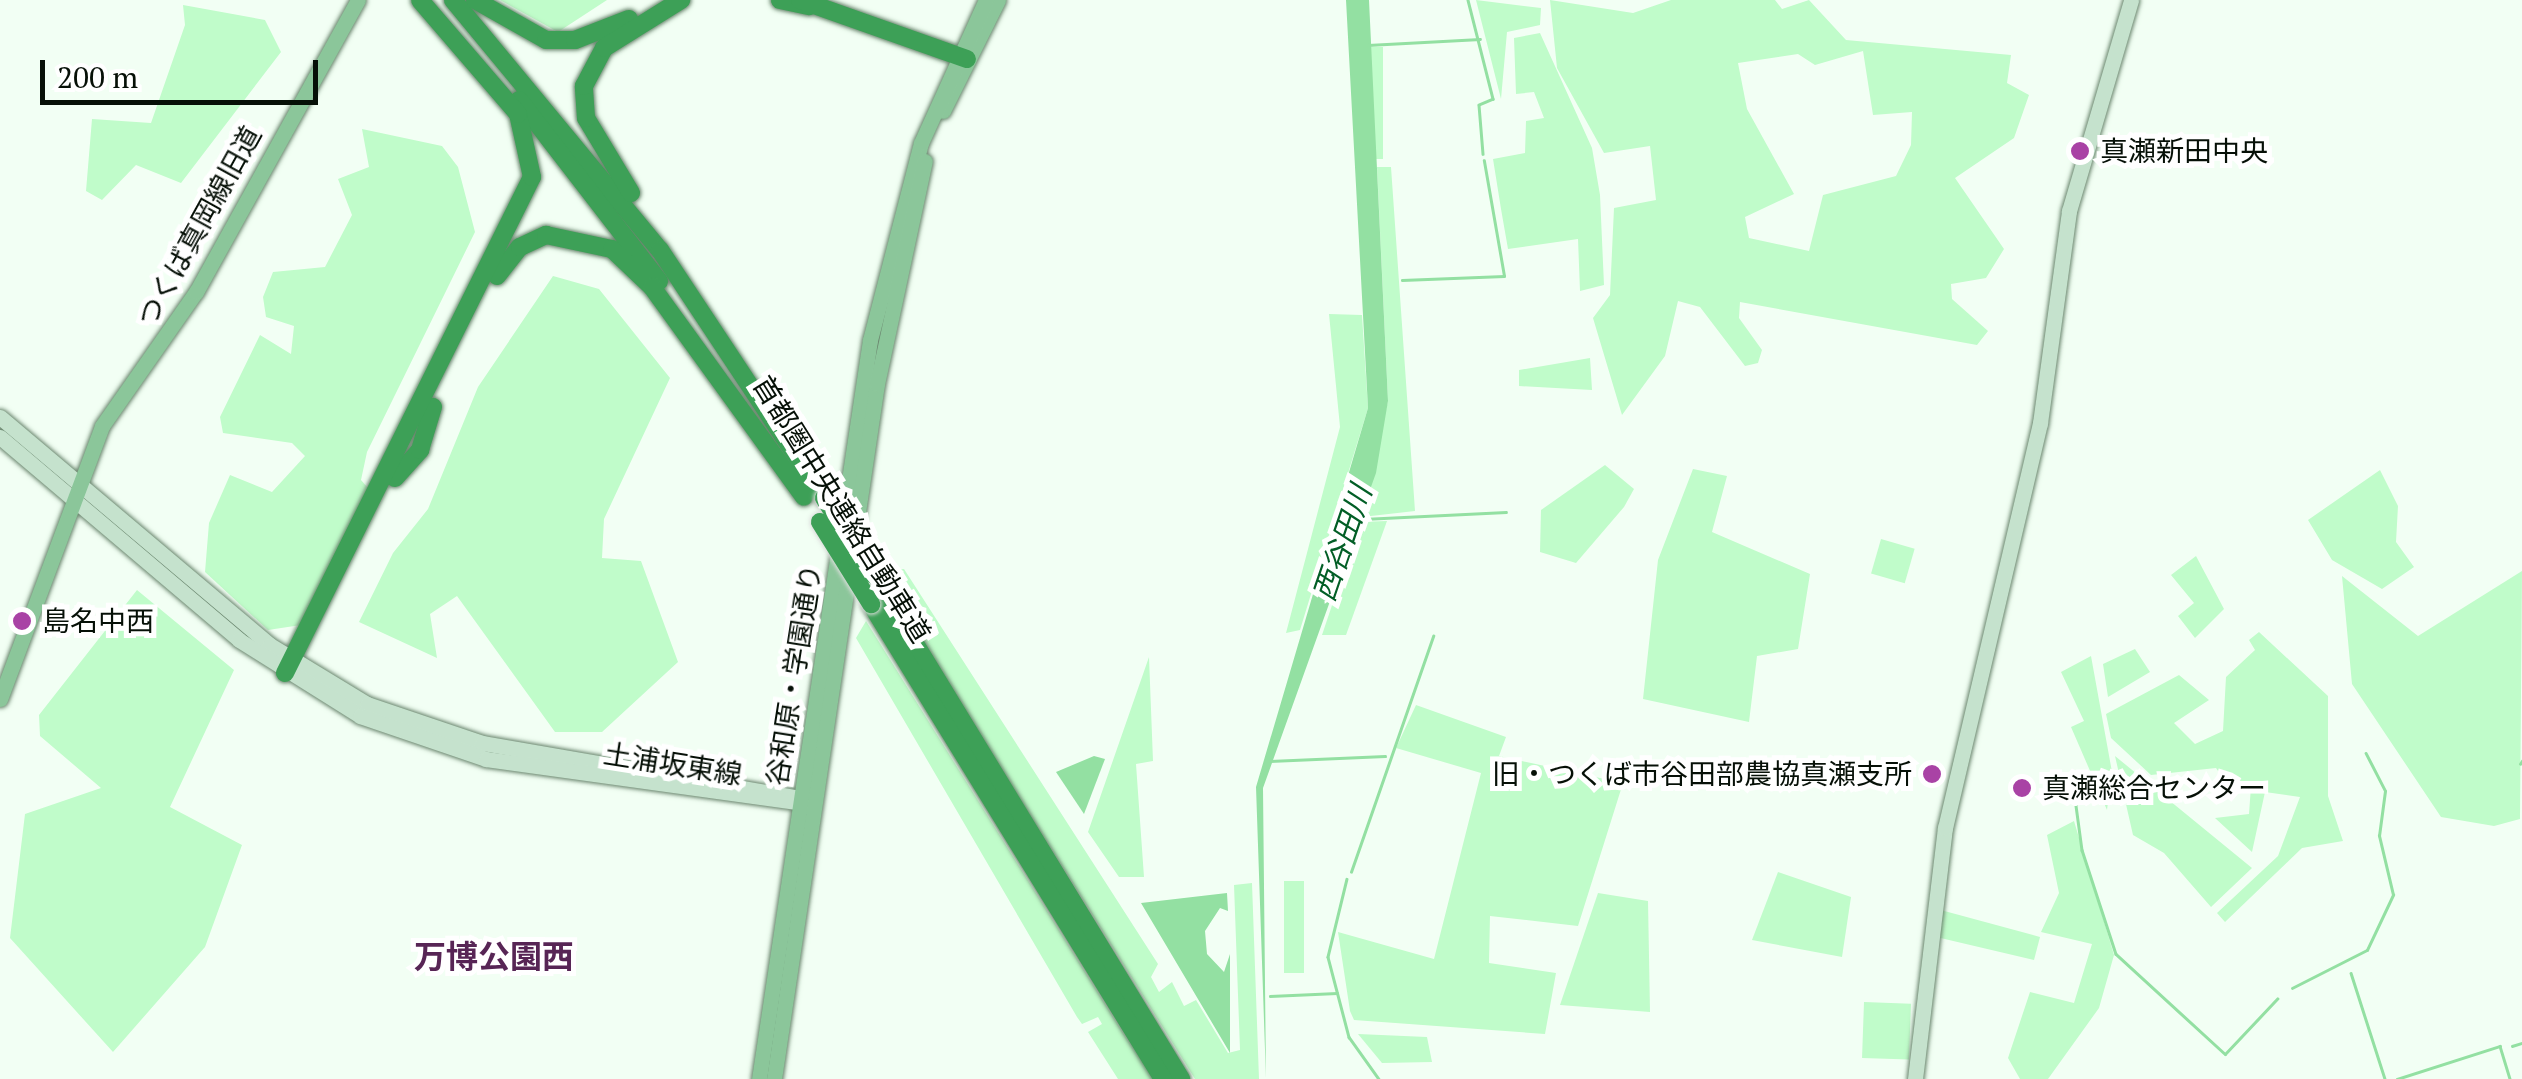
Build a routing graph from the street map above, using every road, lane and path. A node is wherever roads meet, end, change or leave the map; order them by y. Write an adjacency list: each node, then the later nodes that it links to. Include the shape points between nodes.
1 (358, 0): 17 (main road, つくば真岡線旧道, via 196,292 102,426)
2 (420, 0): 19 (highway, via 518,114 532,177 434,387 398,438)
3 (430, 0): 18 (highway, 首都圏中央連絡自動車道, via 591,190)
4 (453, 0): 14 (highway, 首都圏中央連絡自動車道, via 588,156)
5 (476, 0): 6 (highway, via 508,26 561,41)
6 (666, 0)
7 (680, 0): 14 (highway, via 604,48 583,101 608,160)
8 (780, 0): 12 (highway)
9 (986, 0): 13 (main road, 谷和原・学園通り)
10 (998, 0): 13 (main road, 谷和原・学園通り)
11 (2131, 0): 27 (street, via 2069,211 2040,423 1945,828)
12 (808, 3): 13 (highway)
13 (962, 57): 22 (main road, 谷和原・学園通り, via 903,194 878,305)
14 (706, 316): 26 (highway, 首都圏中央連絡自動車道, bridge, via 873,575)
15 (0, 417): 17 (street, 土浦坂東線)
16 (0, 437): 17 (street, 土浦坂東線)
17 (74, 490): 20 (street, 土浦坂東線); 21 (main road, つくば真岡線旧道)
18 (804, 497): 19 (highway, via 652,286 612,249 559,234 530,241 502,269 439,389 420,450); 25 (highway, 首都圏中央連絡自動車道, bridge)
19 (377, 502): 20 (highway)
20 (289, 667): 22 (street, 土浦坂東線, via 389,714 482,743)
21 (0, 700)
22 (805, 802): 23 (main road, 谷和原・学園通り); 24 (main road, 谷和原・学園通り)
23 (759, 1079)
24 (774, 1079)
25 (1163, 1079)
26 (1180, 1079)
27 (1916, 1079)

